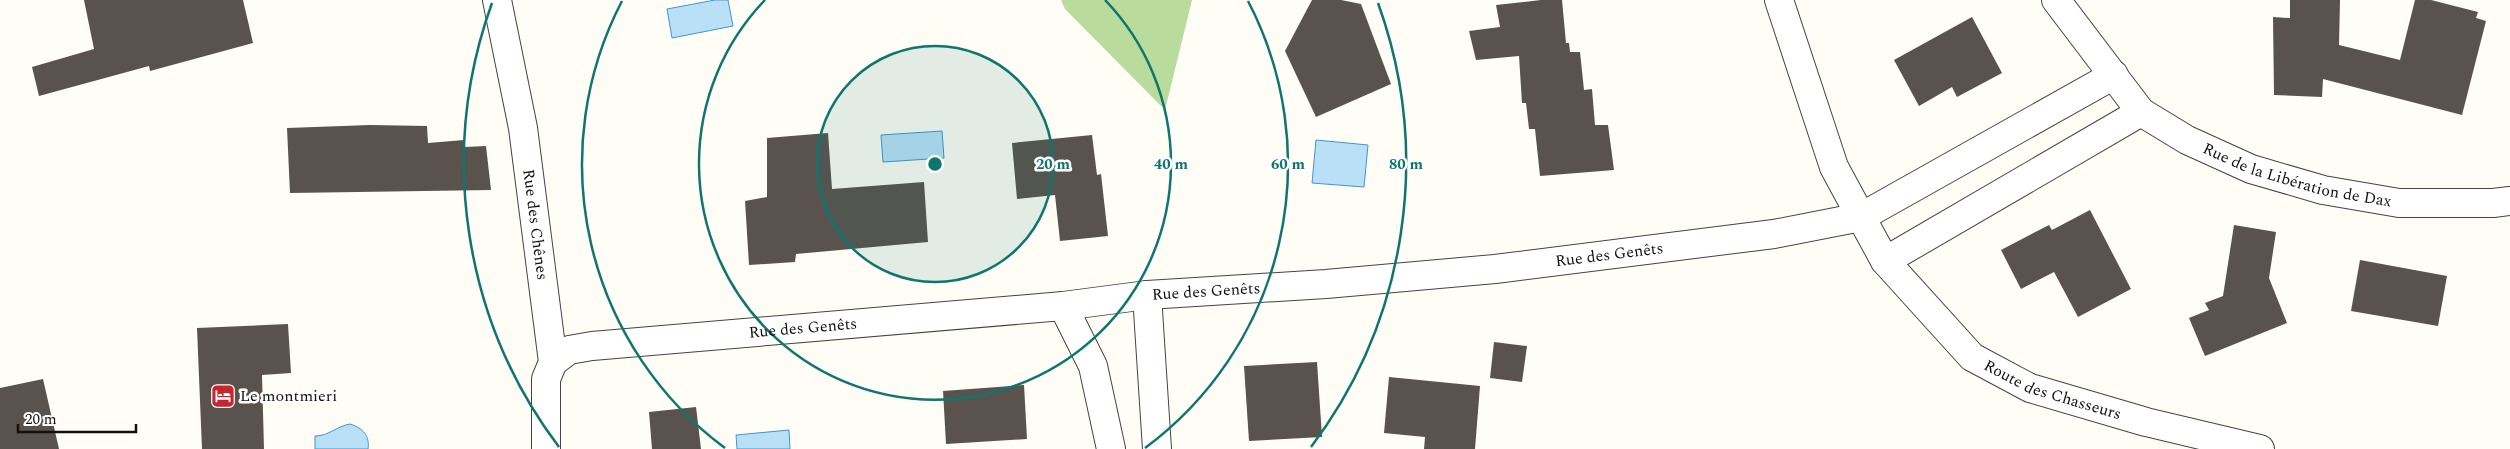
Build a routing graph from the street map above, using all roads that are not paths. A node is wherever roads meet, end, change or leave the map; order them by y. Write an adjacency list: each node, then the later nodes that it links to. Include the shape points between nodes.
1 (497, 0): 11 (street, Rue des Chênes, via 525,137)
2 (1778, 0): 7 (street, Route des Chasseurs, via 1834,167)
3 (2056, 0): 4 (street, Rue de la Libération de Dax)
4 (2114, 75): 5 (street, Rue de la Libération de Dax); 7 (street)
5 (2140, 112): 6 (street, Rue de la Libération de Dax, via 2187,140 2251,169 2323,190 2399,203 2493,204); 8 (street)
6 (2510, 201)
7 (1861, 217): 8 (street, Route des Chasseurs); 9 (street, Rue des Genêts, via 1774,234 1495,270)
8 (1885, 261): 15 (street, Route des Chasseurs, via 1972,357 2030,388 2146,422)
9 (1147, 295): 10 (street, Rue des Genêts); 14 (street)
10 (1063, 306): 11 (street, Rue des Genêts, via 592,346 569,350); 13 (street, via 1093,366)
11 (553, 362): 12 (street, Rue des Chênes, via 546,378)
12 (546, 449)
13 (1111, 449)
14 (1157, 449)
15 (2260, 449)

